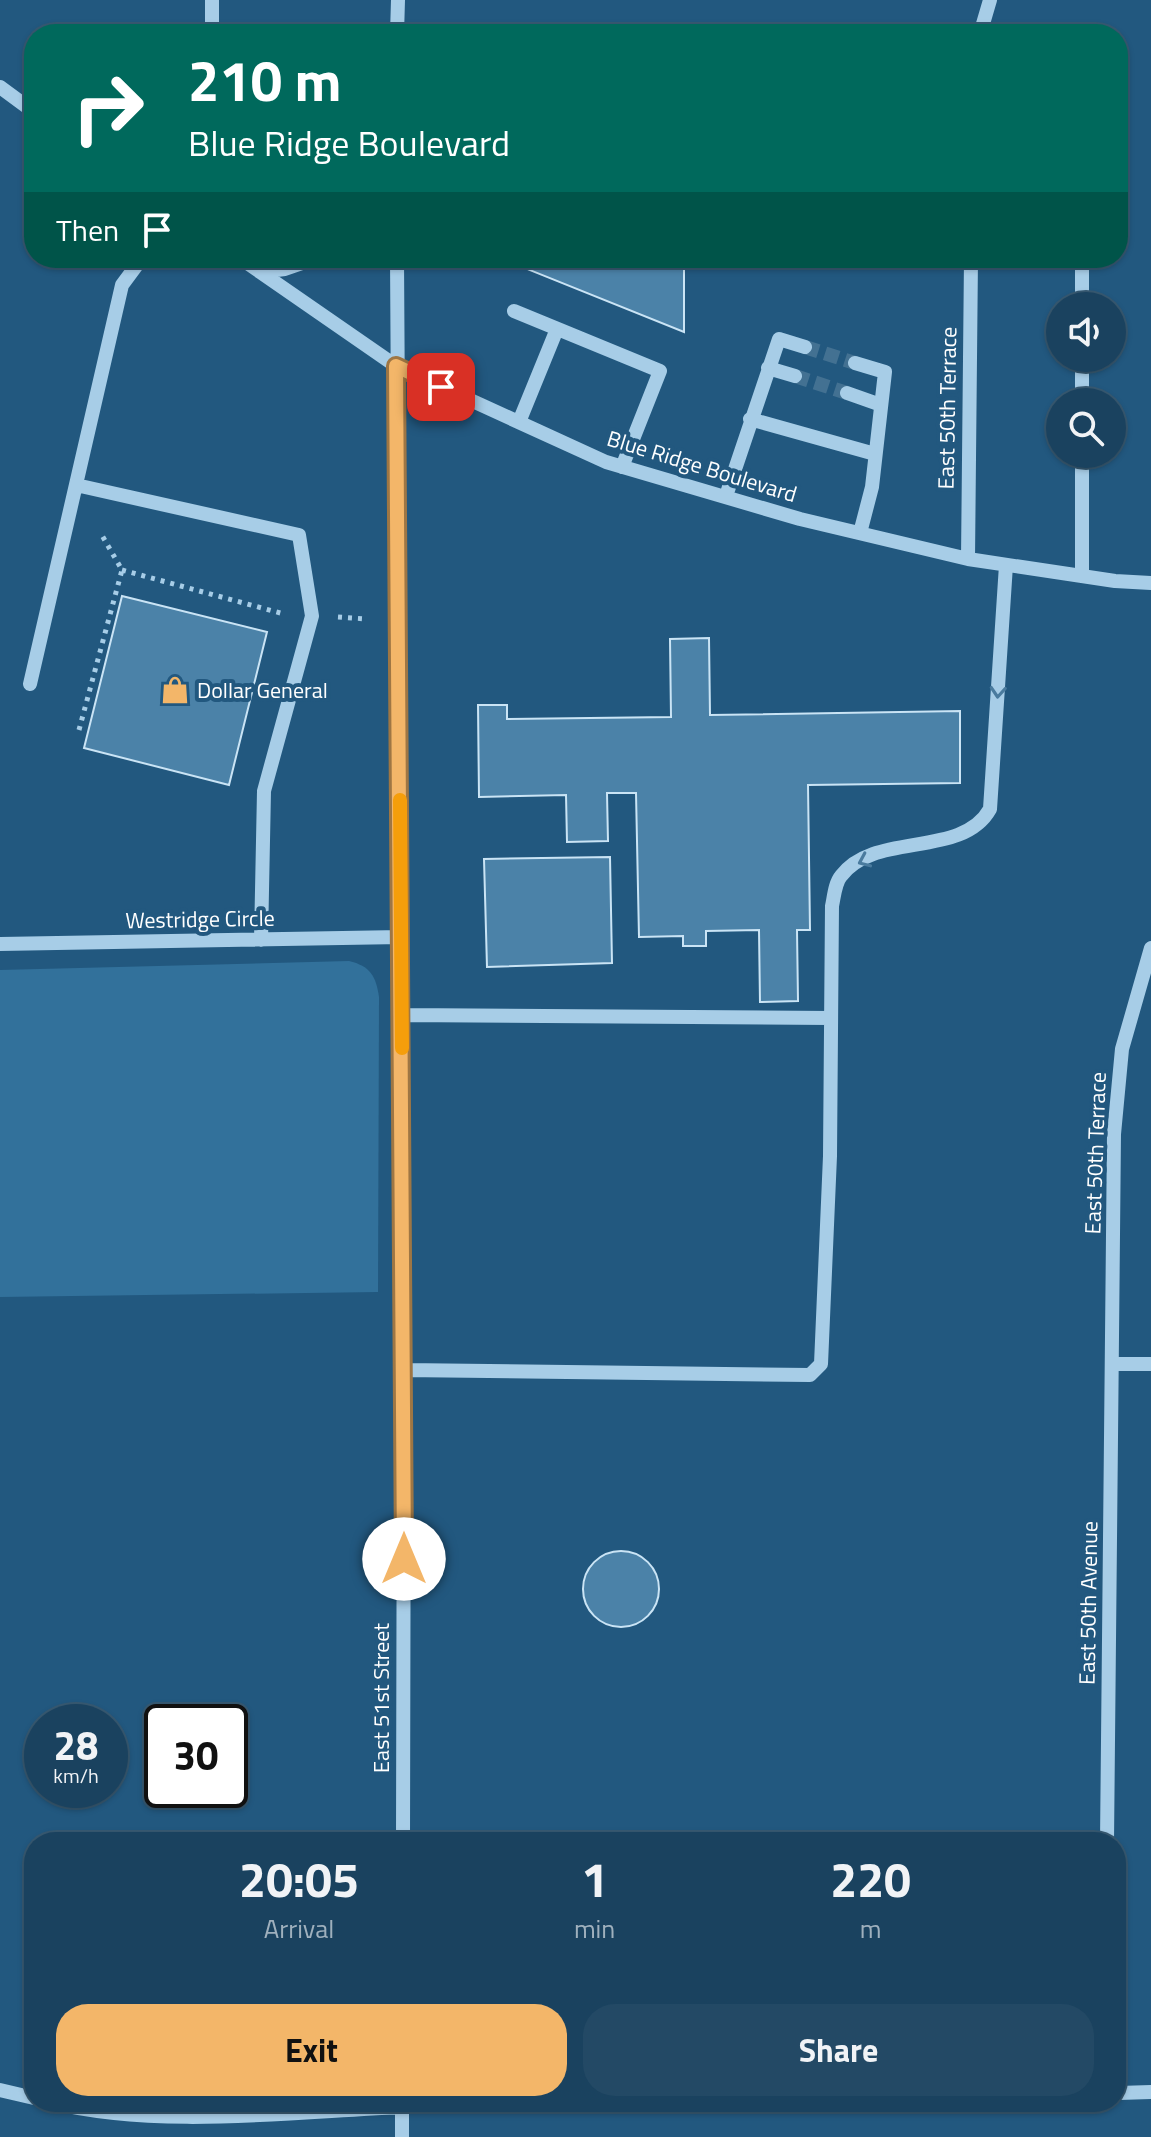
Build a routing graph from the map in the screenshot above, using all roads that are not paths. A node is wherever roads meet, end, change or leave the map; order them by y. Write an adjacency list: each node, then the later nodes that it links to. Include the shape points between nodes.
1 (212, 0): 4 (street)
2 (398, 0): 5 (street)
3 (990, 0): 6 (street)
4 (212, 24)
5 (397, 24)
6 (983, 24)
7 (0, 87): 8 (street)
8 (24, 105)
9 (135, 268): 31 (street, via 122,285)
10 (254, 268): 15 (street, Blue Ridge Boulevard)
11 (288, 268): 15 (street)
12 (397, 268): 21 (street, East 51st Street)
13 (971, 268): 34 (street, East 50th Terrace)
14 (1082, 268): 16 (street)
15 (260, 272): 21 (street, Blue Ridge Boulevard)
16 (1082, 292)
17 (514, 311): 18 (street)
18 (557, 329): 27 (street); 29 (street, via 660,371)
19 (805, 347): 22 (street, via 779,339)
20 (855, 363): 25 (street, via 885,372)
21 (396, 366): 27 (street, Blue Ridge Boulevard); 39 (street, East 51st Street)
22 (768, 368): 23 (street); 26 (street)
23 (795, 376)
24 (847, 393): 25 (street)
25 (881, 405): 28 (street)
26 (750, 419): 28 (street); 32 (street)
27 (519, 422): 29 (street, Blue Ridge Boulevard)
28 (875, 454): 33 (street)
29 (622, 467): 32 (street, Blue Ridge Boulevard)
30 (1082, 468): 36 (street)
31 (76, 485): 38 (street); 40 (street, via 299,535 312,616 264,791)
32 (726, 496): 33 (street, Blue Ridge Boulevard)
33 (860, 533): 34 (street, Blue Ridge Boulevard)
34 (968, 559): 35 (street, Blue Ridge Boulevard)
35 (1006, 565): 36 (street, Blue Ridge Boulevard); 44 (street, one-way to 44, via 990,809 969,833 871,857 839,877 832,906)
36 (1082, 576): 37 (street, Blue Ridge Boulevard)
37 (1151, 583)
38 (30, 684)
39 (401, 937): 40 (street, Westridge Circle); 43 (street, East 51st Street)
40 (261, 940): 41 (street, Westridge Circle)
41 (0, 944)
42 (1151, 948): 45 (street, East 50th Terrace, via 1122,1049 1115,1120)
43 (402, 1015): 44 (street); 47 (street, East 51st Street)
44 (830, 1018): 47 (street, via 821,1364 810,1375)
45 (1112, 1364): 46 (street); 49 (street, East 50th Avenue)
46 (1151, 1364)
47 (404, 1370): 48 (street, East 51st Street)
48 (403, 1832)
49 (1107, 1832)
50 (1126, 2089): 52 (street)
51 (0, 2090): 53 (street)
52 (1151, 2092)
53 (24, 2096)
54 (97, 2112): 55 (street, via 150,2117)
55 (247, 2112)
56 (402, 2112): 57 (street)
57 (402, 2137)

